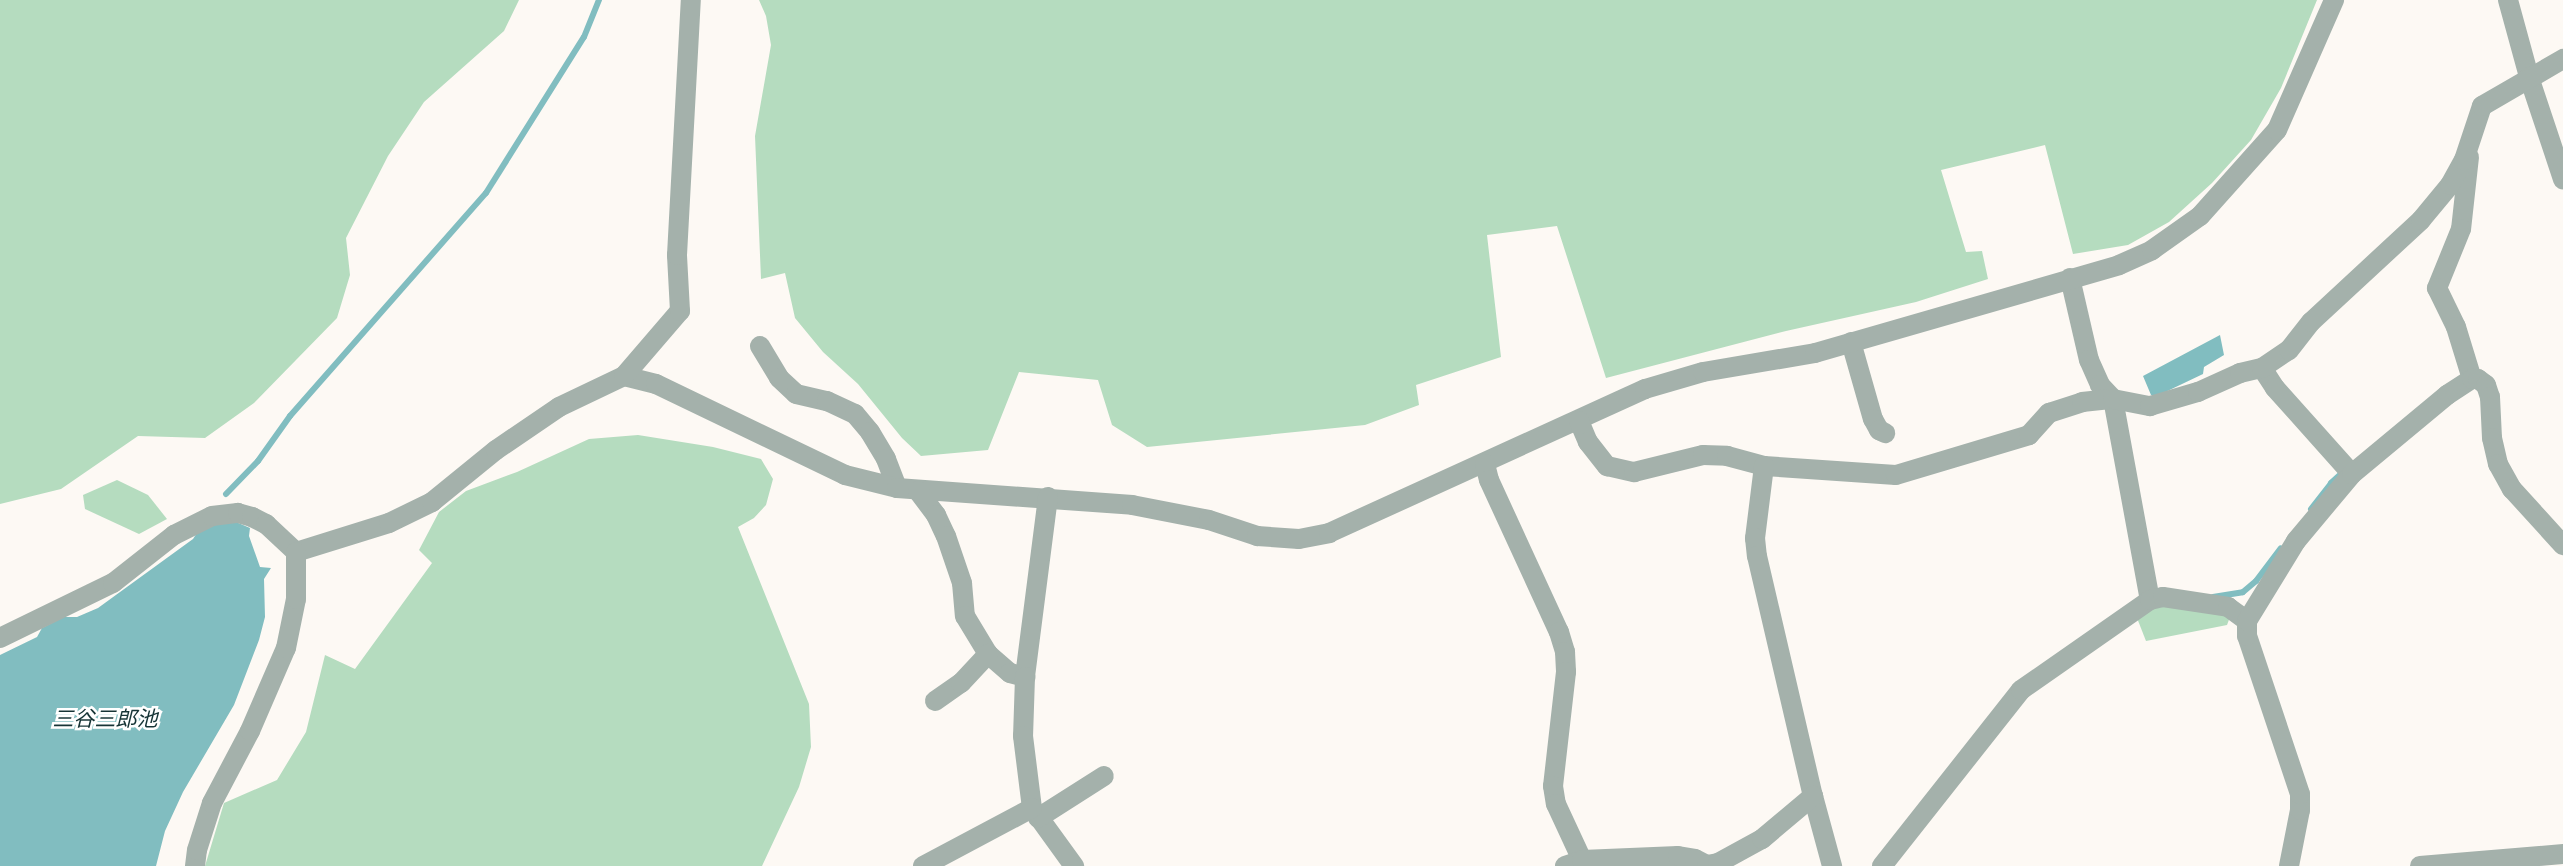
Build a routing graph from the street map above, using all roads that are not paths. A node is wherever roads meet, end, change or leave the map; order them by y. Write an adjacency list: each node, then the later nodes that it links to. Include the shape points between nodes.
1 (691, 0): 13 (street, via 677,255 680,311)
2 (2334, 0): 8 (street, via 2277,130 2200,216 2152,250 2119,265)
3 (2508, 0): 5 (street)
4 (2563, 59): 5 (street)
5 (2529, 77): 6 (street, via 2482,106); 7 (street)
6 (2469, 145): 11 (street, via 2450,185 2421,220 2312,322 2289,350); 12 (street, via 2461,229 2437,288 2456,327)
7 (2563, 179)
8 (2070, 278): 9 (street); 14 (street, via 2089,360 2100,386)
9 (1851, 342): 15 (street, via 1815,353 1703,372 1645,390); 16 (street, via 1873,419)
10 (760, 346): 20 (street, via 778,378 796,394 827,401 855,414 876,441)
11 (2262, 368): 14 (street, via 2150,406); 19 (street)
12 (2471, 373): 19 (street); 23 (street, via 2486,385 2490,397 2498,464 2512,489)
13 (624, 376): 20 (street, via 656,384 845,475); 24 (street, via 559,407 496,450 432,502 389,523)
14 (2113, 399): 18 (street, via 2082,402 2049,413 2029,435 1896,475); 25 (street)
15 (1579, 421): 17 (street); 18 (street, via 1588,442 1607,466 1634,472 1703,455 1728,456)
16 (1885, 433)
17 (1485, 464): 22 (street, via 1357,522 1299,539 1257,536 1209,520 1132,505); 36 (street, via 1565,652 1553,786 1556,804)
18 (1764, 466): 32 (street, via 1755,538 1757,556)
19 (2348, 470): 26 (street, via 2296,541)
20 (897, 488): 21 (street)
21 (918, 491): 22 (street); 28 (street, via 946,536 962,583 965,616)
22 (1048, 497): 29 (street)
23 (2563, 545)
24 (296, 552): 27 (street, via 266,524 252,517 238,513 212,516 174,535 113,583); 37 (street, via 296,599 286,648 250,731 212,803 196,850)
25 (2150, 600): 26 (street, via 2163,597 2228,607); 41 (street, via 2020,690)
26 (2247, 621): 42 (street, via 2247,636 2300,794)
27 (0, 638)
28 (988, 654): 29 (street, via 1010,673); 30 (street, via 961,683)
29 (1025, 677): 33 (street, via 1023,736)
30 (935, 701)
31 (1104, 776): 33 (street)
32 (1813, 796): 36 (street, via 1762,839 1718,863 1707,865 1678,856); 40 (street)
33 (1035, 813): 38 (street); 39 (street)
34 (2563, 854): 35 (street)
35 (2503, 862): 43 (street)
36 (1585, 863)
37 (195, 866)
38 (922, 866)
39 (1074, 866)
40 (1832, 866)
41 (1882, 866)
42 (2289, 866)
43 (2420, 866)

